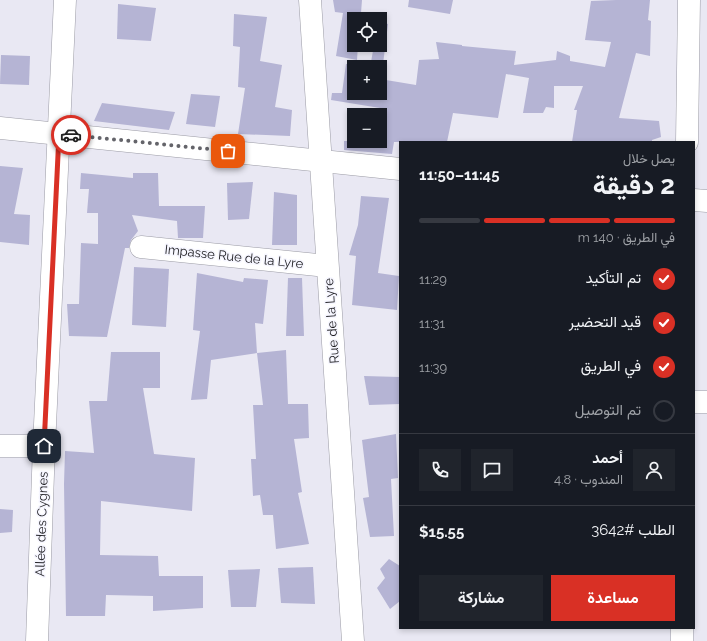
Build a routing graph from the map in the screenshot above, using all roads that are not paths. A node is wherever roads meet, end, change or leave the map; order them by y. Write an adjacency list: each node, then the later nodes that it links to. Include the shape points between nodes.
1 (65, 0): 5 (street, Allée des Cygnes)
2 (310, 0): 7 (street, Rue de la Lyre)
3 (689, 0): 6 (street)
4 (0, 128): 5 (street)
5 (59, 134): 7 (street); 16 (street, Allée des Cygnes)
6 (687, 141)
7 (321, 160): 8 (street); 12 (street, Rue de la Lyre)
8 (399, 169)
9 (695, 200): 10 (street)
10 (707, 201)
11 (142, 247): 12 (street, Impasse Rue de la Lyre)
12 (328, 266): 19 (street, Rue de la Lyre)
13 (695, 402): 14 (street)
14 (707, 402)
15 (0, 446): 16 (street)
16 (44, 446): 18 (street, Allée des Cygnes)
17 (682, 629): 20 (street)
18 (37, 641)
19 (353, 641)
20 (682, 641)

